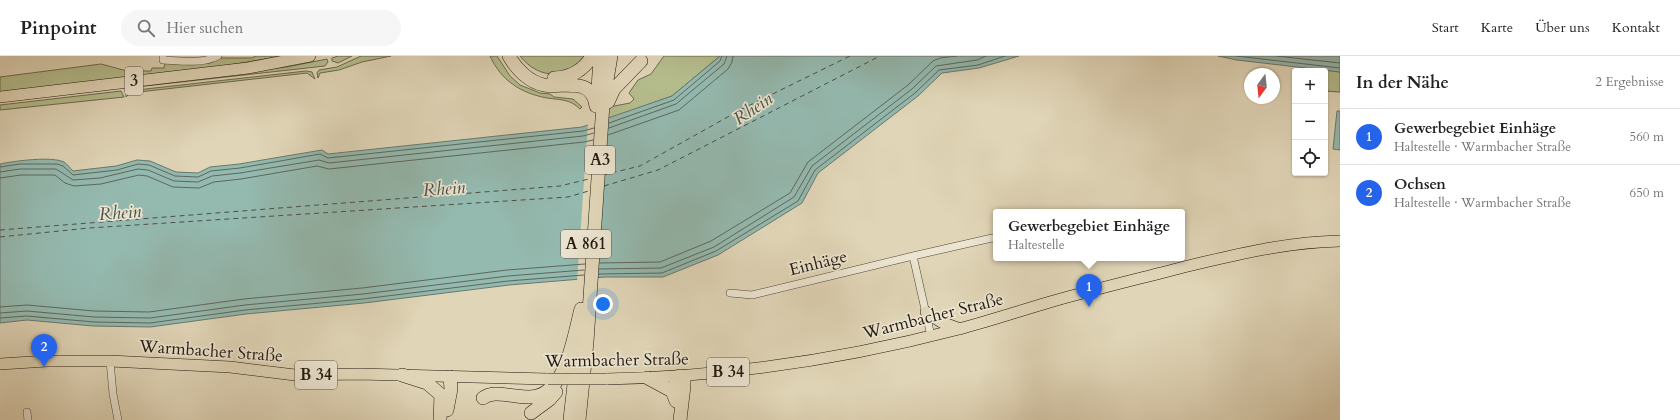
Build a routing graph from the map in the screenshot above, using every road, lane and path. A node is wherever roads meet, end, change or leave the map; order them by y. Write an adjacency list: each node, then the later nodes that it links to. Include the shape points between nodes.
1 (218, 56): 8 (street, via 209,61)
2 (310, 56): 10 (main road, 3, via 248,68)
3 (509, 56): 11 (highway, via 517,68 536,82 544,85 569,84 584,87)
4 (516, 56): 5 (highway, via 530,72 550,79 573,74 584,67)
5 (592, 56)
6 (600, 56): 11 (highway, A3)
7 (611, 56): 11 (highway, A3)
8 (163, 58)
9 (641, 61): 11 (highway)
10 (0, 97)
11 (602, 104): 12 (highway, A3); 12 (highway, A3, via 603,125)
12 (593, 196): 16 (highway, A 861)
13 (993, 238): 15 (street, Einhäge)
14 (1340, 241): 20 (main road, Warmbacher Straße / B 34, via 1298,243 1238,254 1051,302)
15 (913, 256): 17 (street, Einhäge, via 752,295); 19 (street)
16 (587, 291): 18 (highway, A 861); 35 (highway, A 861, via 586,353)
17 (730, 293)
18 (581, 309): 21 (highway, A 861); 32 (highway, via 566,363 556,384 538,396 491,394)
19 (926, 312): 20 (main road, via 941,322); 22 (street)
20 (961, 329): 22 (main road, Warmbacher Straße / B 34)
21 (580, 333): 23 (highway, A 861); 34 (highway, via 560,388)
22 (931, 336): 27 (main road, Warmbacher Straße / B 34, via 776,367)
23 (576, 360): 30 (highway); 35 (highway, A 861)
24 (110, 361): 25 (main road, Warmbacher Straße / B 34); 26 (main road, Warmbacher Straße / B 34, via 230,367 295,375); 36 (street)
25 (0, 364)
26 (402, 375): 28 (main road, Warmbacher Straße / B 34); 31 (highway, via 427,383)
27 (680, 376): 29 (main road, Warmbacher Straße / B 34); 33 (highway, via 676,381); 40 (highway, via 684,386)
28 (450, 377): 29 (main road, Warmbacher Straße / B 34, bridge); 31 (highway, via 442,387); 38 (highway)
29 (648, 378): 33 (highway, via 666,387)
30 (569, 382)
31 (441, 395): 37 (highway)
32 (483, 398)
33 (676, 398): 39 (highway)
34 (531, 413)
35 (574, 419)
36 (118, 420)
37 (440, 420)
38 (445, 420)
39 (676, 420)
40 (680, 420)

